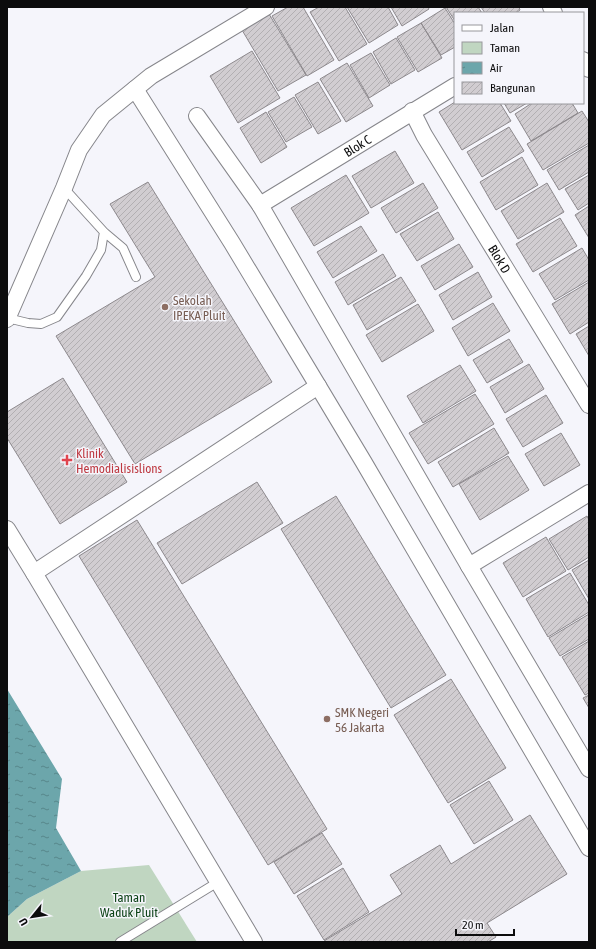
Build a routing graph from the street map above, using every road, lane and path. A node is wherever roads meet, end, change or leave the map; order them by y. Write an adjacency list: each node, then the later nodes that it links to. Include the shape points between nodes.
1 (266, 7): 3 (street)
2 (454, 87): 4 (street, Blok C)
3 (135, 88): 6 (street, via 103,115 90,132 79,150); 11 (street, via 232,242)
4 (412, 111): 7 (street, Blok C); 12 (street, Blok D, via 424,135)
5 (197, 116): 7 (street)
6 (64, 188): 8 (lane); 10 (street)
7 (260, 205): 15 (street)
8 (104, 232): 9 (lane, via 123,248); 10 (lane, via 101,250 57,318 42,324)
9 (136, 276)
10 (7, 318)
11 (318, 386): 16 (street); 18 (street)
12 (589, 405)
13 (589, 494): 15 (street)
14 (7, 530): 16 (street)
15 (468, 566): 17 (street)
16 (34, 573): 19 (street)
17 (589, 768)
18 (589, 848)
19 (218, 882): 20 (lane); 21 (street)
20 (120, 942)
21 (254, 942)

